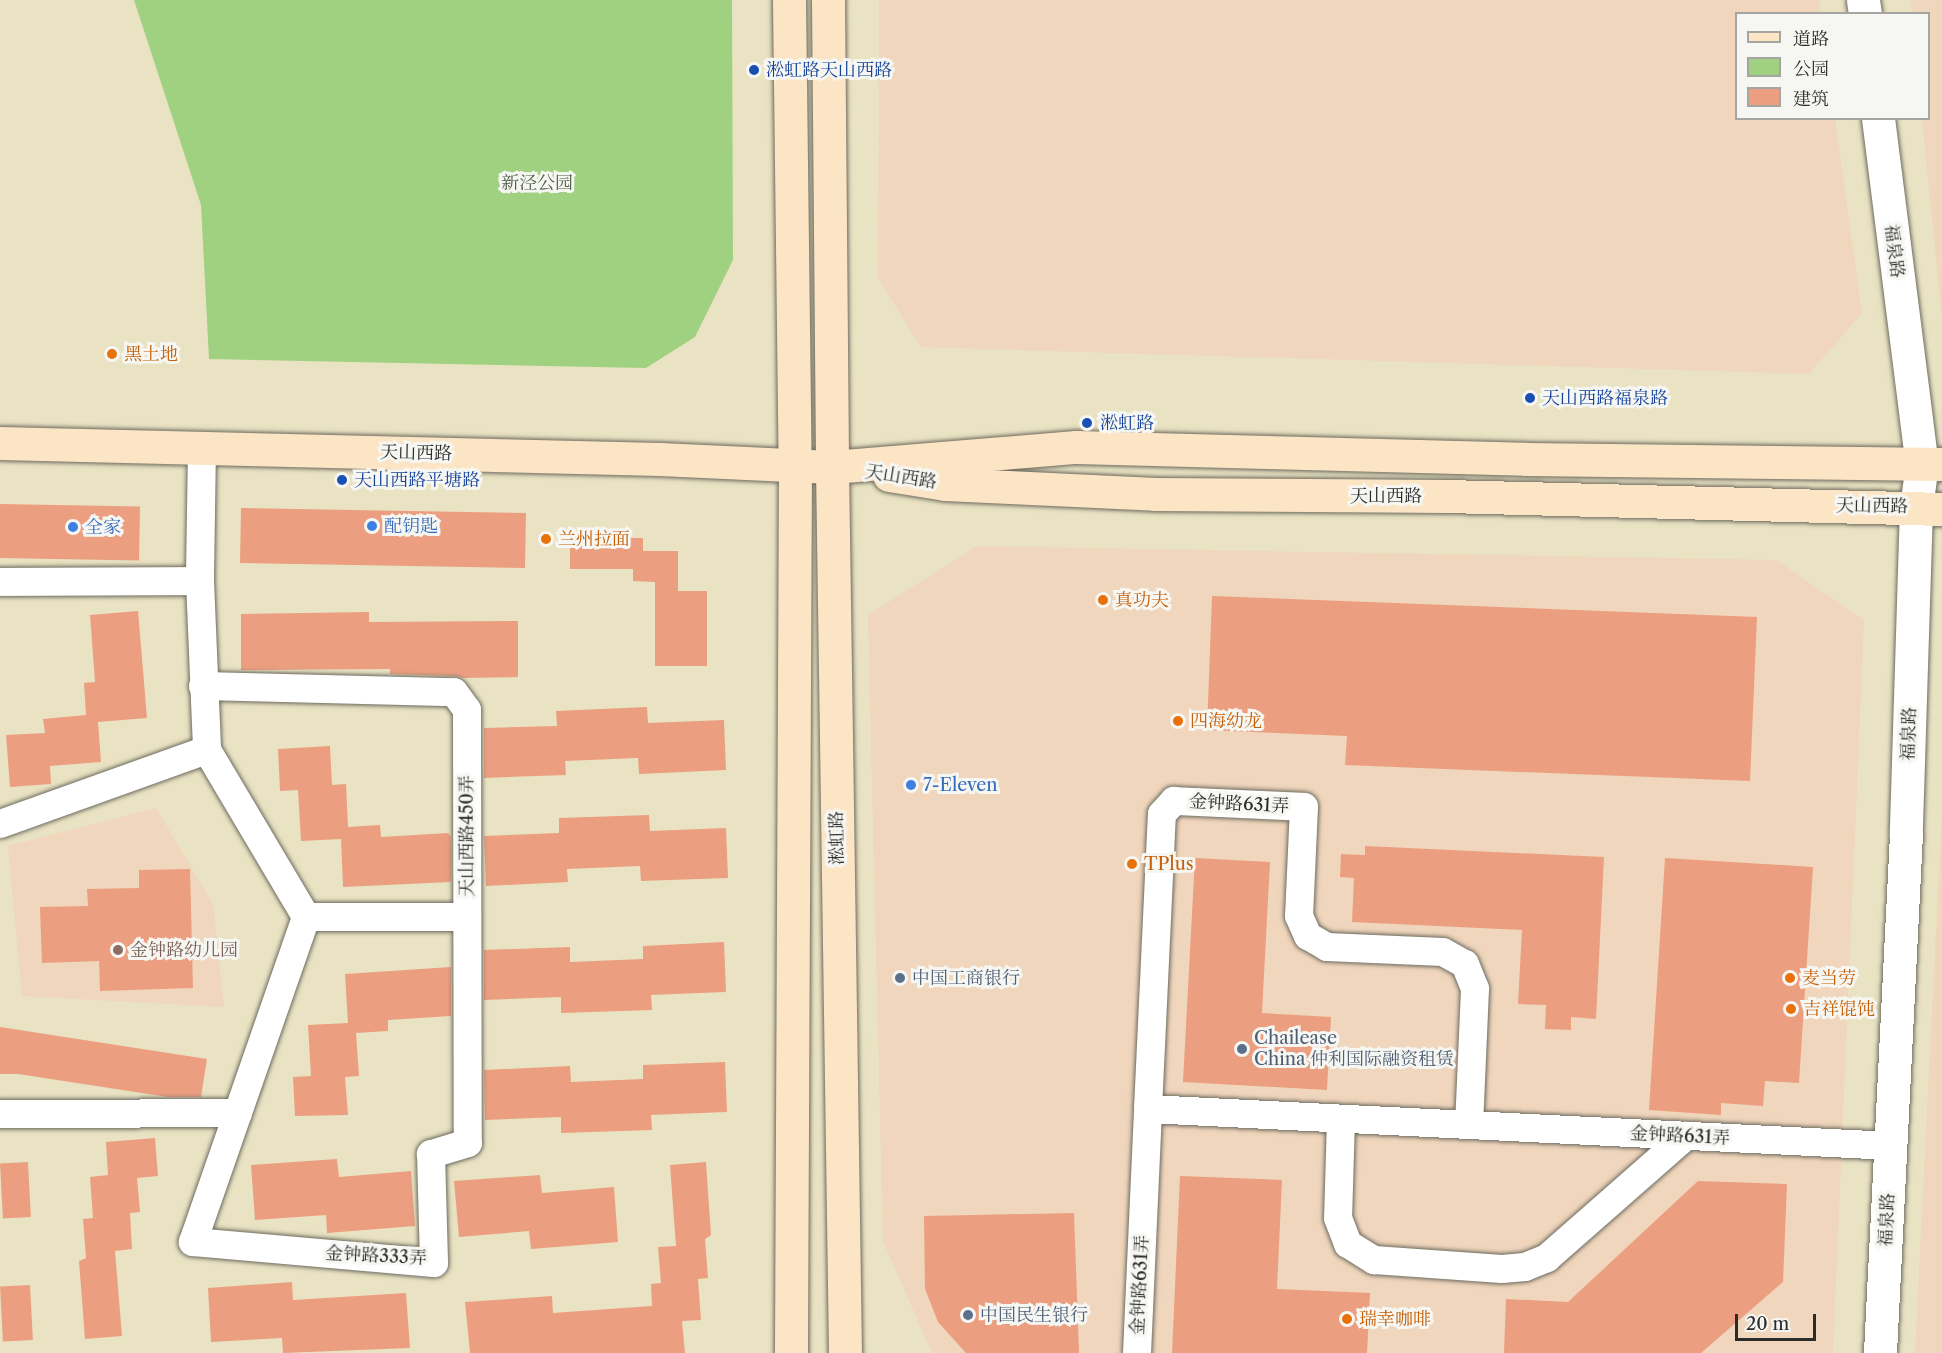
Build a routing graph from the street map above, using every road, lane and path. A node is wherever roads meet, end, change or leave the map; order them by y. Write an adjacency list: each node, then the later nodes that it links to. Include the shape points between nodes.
1 (789, 0): 7 (main road)
2 (828, 0): 8 (main road, 淞虹路)
3 (1878, 120): 6 (street, 福泉路)
4 (0, 443): 5 (main road, 天山西路)
5 (202, 448): 7 (main road, 天山西路); 10 (street)
6 (1932, 464): 8 (main road, 天山西路, via 1526,459 1076,447); 9 (street, 福泉路)
7 (795, 465): 8 (main road, 天山西路); 24 (main road)
8 (832, 467): 9 (main road, 天山西路, via 945,484 1155,494 1446,496); 25 (main road, 淞虹路)
9 (1929, 508): 23 (street, 福泉路, via 1905,846)
10 (200, 581): 11 (street); 12 (street)
11 (0, 582)
12 (202, 686): 13 (street); 16 (street, 天山西路450弄, via 454,692 467,710)
13 (207, 750): 14 (street); 15 (street)
14 (0, 824)
15 (306, 917): 16 (street, 天山西路450弄); 18 (street, 金钟路333弄)
16 (467, 917): 18 (street, 金钟路333弄, via 468,1143 431,1154 434,1263 193,1242)
17 (1148, 1109): 20 (street, 金钟路631弄); 21 (street, 金钟路631弄, via 1161,814 1174,801 1304,807 1299,916 1308,936 1327,947 1443,952 1465,964 1475,989); 26 (street, 金钟路631弄)
18 (238, 1113): 19 (street)
19 (0, 1114)
20 (1341, 1119): 21 (street, 金钟路631弄); 22 (street, via 1338,1218 1348,1244 1374,1260 1502,1269 1525,1267 1547,1258)
21 (1469, 1125): 22 (street, 金钟路631弄)
22 (1686, 1136): 23 (street, 金钟路631弄)
23 (1891, 1146): 27 (street, 福泉路)
24 (791, 1353)
25 (845, 1353)
26 (1137, 1353)
27 (1880, 1353)

